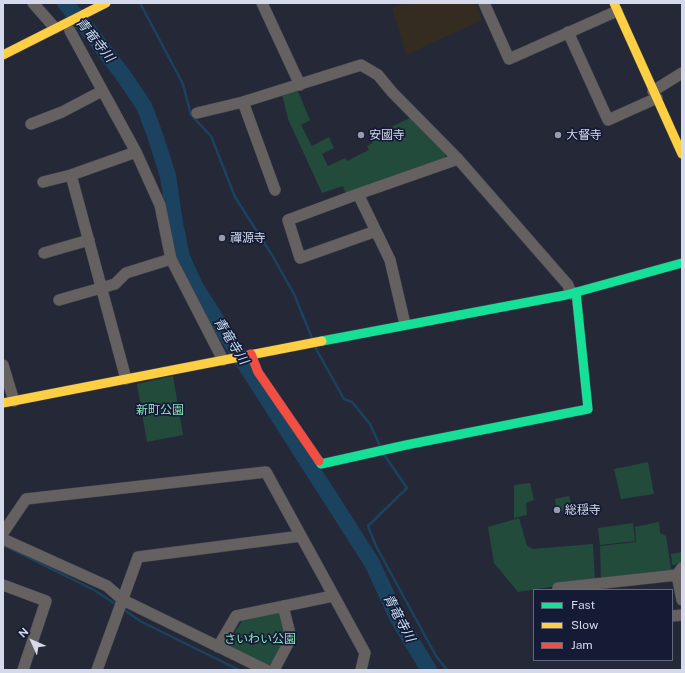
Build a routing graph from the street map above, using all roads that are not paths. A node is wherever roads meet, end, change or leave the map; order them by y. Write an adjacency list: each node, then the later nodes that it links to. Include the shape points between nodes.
1 (33, 3): 7 (street)
2 (106, 3): 6 (street)
3 (262, 3): 12 (street)
4 (484, 3): 9 (street, via 509,58)
5 (616, 7): 9 (street); 14 (street)
6 (89, 8): 7 (street)
7 (55, 28): 10 (street)
8 (70, 31): 13 (street)
9 (568, 32): 14 (street, via 608,120)
10 (3, 55)
11 (682, 73): 14 (street)
12 (300, 85): 15 (street); 20 (street, via 361,65 378,75)
13 (102, 91): 17 (street, via 62,112); 18 (street)
14 (655, 95): 19 (street)
15 (243, 102): 16 (street); 23 (street)
16 (197, 113)
17 (31, 124)
18 (136, 152): 21 (street); 28 (street, via 160,205)
19 (682, 154)
20 (458, 159): 24 (street); 31 (street)
21 (72, 175): 22 (street); 26 (street)
22 (43, 182)
23 (275, 190)
24 (358, 194): 25 (street); 25 (street, via 288,220 300,258)
25 (376, 231): 33 (street, via 390,260)
26 (89, 240): 27 (street); 30 (street)
27 (44, 253)
28 (171, 259): 30 (street, via 126,273 116,284); 35 (street)
29 (682, 263): 31 (street)
30 (102, 288): 32 (street); 37 (street)
31 (574, 293): 33 (street); 34 (street, via 588,409 321,464 258,372)
32 (59, 300)
33 (405, 324): 34 (street)
34 (251, 354): 35 (street)
35 (223, 360): 37 (street)
36 (3, 365): 38 (street)
37 (126, 379): 38 (street)
38 (8, 402)
39 (3, 533): 40 (street, via 26,499 266,472)
40 (301, 536): 45 (street); 46 (street, via 138,557)
41 (3, 539): 46 (street, via 107,586)
42 (680, 572): 44 (street); 47 (street)
43 (3, 584): 50 (street, via 46,601)
44 (558, 589)
45 (333, 596): 48 (street); 54 (street, via 365,654)
46 (123, 600): 49 (street); 51 (street)
47 (682, 600)
48 (283, 606): 49 (street, via 236,616); 53 (street, via 290,638)
49 (218, 647): 52 (street)
50 (24, 670)
51 (97, 670)
52 (266, 670)
53 (274, 670)
54 (361, 670)

